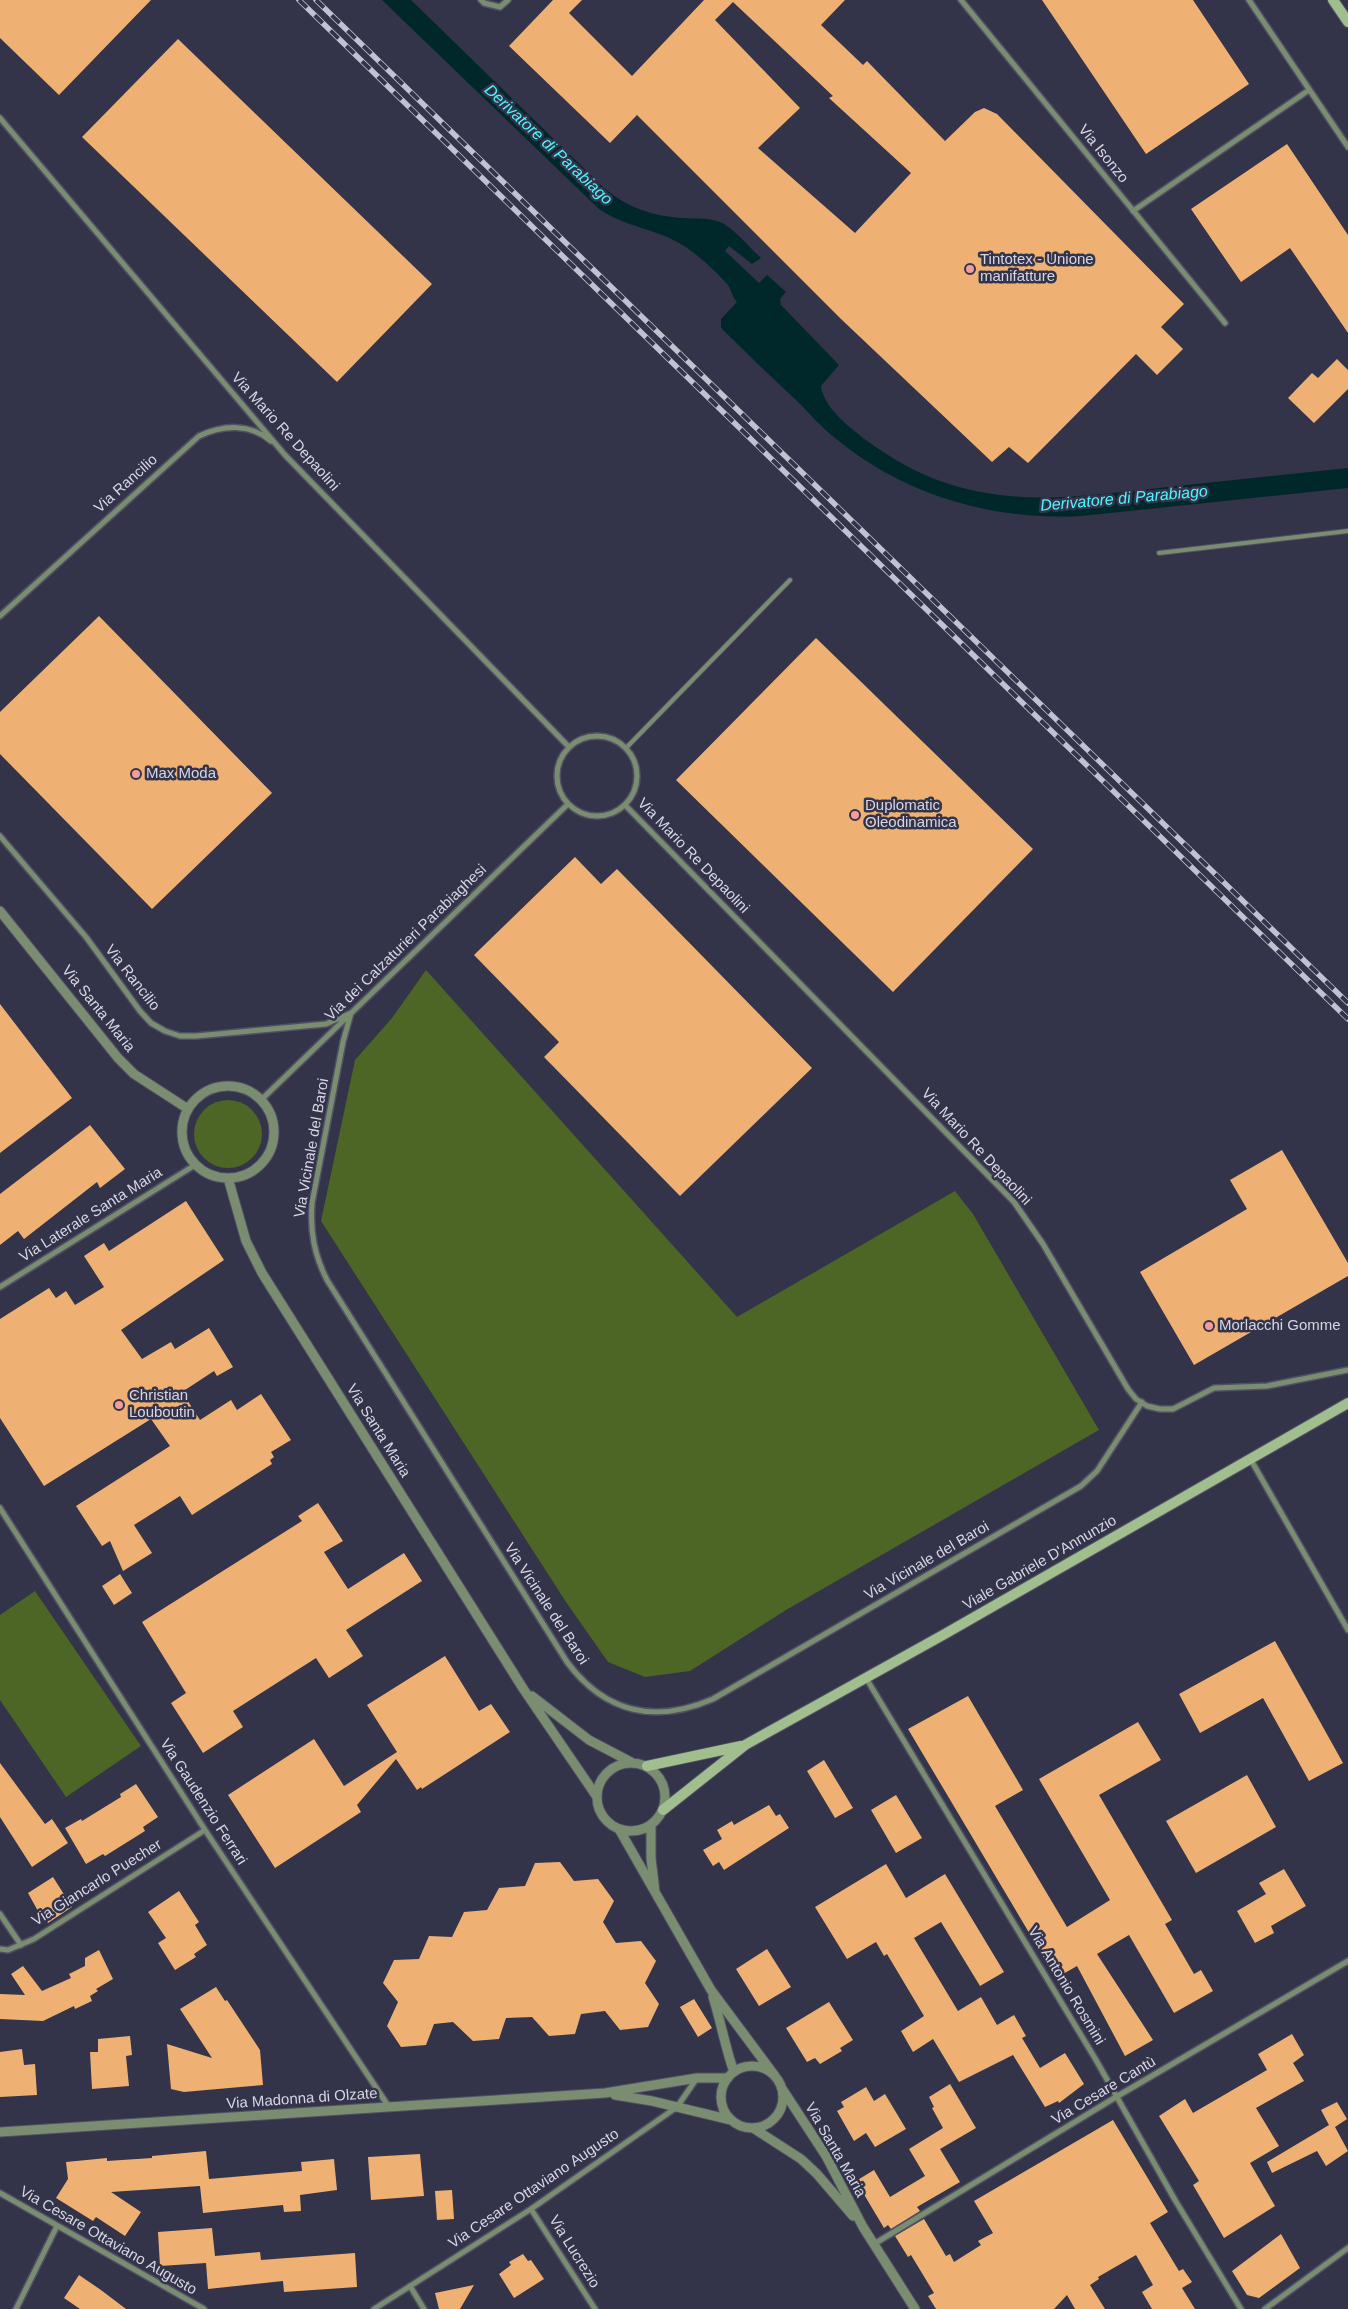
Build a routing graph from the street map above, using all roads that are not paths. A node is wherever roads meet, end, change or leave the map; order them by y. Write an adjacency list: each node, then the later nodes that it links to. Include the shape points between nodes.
1 (481, 0): 2 (street, via 500,8)
2 (508, 0)
3 (961, 0): 10 (street, Via Isonzo)
4 (1250, 0): 7 (street)
5 (1333, 0): 6 (main road)
6 (1348, 22)
7 (1309, 90): 9 (street); 10 (street)
8 (0, 118): 12 (street, Via Mario Re Depaolini)
9 (1348, 147)
10 (1133, 211): 11 (street, Via Isonzo)
11 (1225, 324)
12 (285, 455): 16 (street, Via Rancilio, via 267,438 245,428 222,428 199,436); 17 (street, Via Mario Re Depaolini)
13 (1348, 531): 14 (lane)
14 (1159, 552)
15 (790, 580): 18 (lane)
16 (0, 616)
17 (569, 747): 18 (street, via 582,739 597,736 613,739); 19 (street, via 560,760 557,776 560,791)
18 (626, 748): 20 (street, Via Mario Re Depaolini, via 634,761 637,776 634,792)
19 (568, 804): 20 (street, Via Mario Re Depaolini, via 581,813 597,816 612,813); 23 (street, Via dei Calzaturieri Parabiaghesi)
20 (625, 805): 30 (street, Via Mario Re Depaolini, via 1014,1202 1043,1244 1128,1389)
21 (0, 836): 23 (street, Via Rancilio, via 86,937 140,1011 165,1031 180,1036 196,1036 326,1024)
22 (0, 911): 25 (street, Via Santa Maria, via 118,1058 134,1074)
23 (351, 1013): 24 (street, Via dei Calzaturieri Parabiaghesi); 30 (street, Via Vicinale del Baroi, via 312,1203 312,1243 318,1262 567,1662 590,1688 613,1703 632,1710 660,1712 694,1707 713,1699 1081,1486 1097,1471)
24 (261, 1100): 25 (street, via 241,1088 229,1086 206,1092); 27 (street, via 273,1121 275,1132 271,1150 261,1165 251,1172)
25 (188, 1109): 26 (street, via 182,1132 186,1149)
26 (195, 1164): 27 (street, via 216,1177); 28 (street, Via Laterale Santa Maria)
27 (228, 1178): 36 (street, Via Santa Maria, via 246,1241 262,1273)
28 (0, 1287)
29 (1348, 1370): 30 (street, Via Mario Re Depaolini, via 1267,1386 1214,1388 1173,1409 1160,1410)
30 (1142, 1402)
31 (1348, 1403): 32 (main road, Viale Gabriele D'Annunzio)
32 (1251, 1460): 34 (street); 35 (main road, Viale Gabriele D'Annunzio)
33 (0, 1508): 44 (street, Via Gaudenzio Ferrari)
34 (1348, 1630)
35 (866, 1678): 37 (main road, Viale Gabriele D'Annunzio); 56 (street, Via Antonio Rosmini)
36 (524, 1690): 38 (street, Via Santa Maria, via 589,1740); 40 (street, Via Santa Maria)
37 (745, 1746): 39 (main road, Viale Gabriele D'Annunzio); 41 (main road, Viale Gabriele D'Annunzio)
38 (631, 1762): 39 (street, Via Santa Maria); 40 (street, via 606,1773 599,1784)
39 (647, 1766): 41 (street, via 664,1784)
40 (597, 1797): 43 (street, Via Santa Maria, via 607,1821)
41 (663, 1810): 42 (street)
42 (651, 1825): 43 (street, via 640,1830); 45 (street, Via Santa Maria)
43 (618, 1829): 45 (street, Via Santa Maria)
44 (205, 1830): 47 (street, Via Giancarlo Puecher); 57 (street, Via Gaudenzio Ferrari)
45 (656, 1897): 50 (street, Via Santa Maria)
46 (0, 1914): 47 (street)
47 (21, 1945): 48 (street, Via Giancarlo Puecher)
48 (0, 1949)
49 (1348, 1961): 56 (street, Via Cesare Cantù)
50 (711, 1990): 51 (street, Via Santa Maria, via 723,2028); 52 (street, Via Santa Maria)
51 (731, 2075): 52 (street, via 744,2067 755,2066); 53 (street, Via Madonna di Olzate); 59 (street, via 722,2088 721,2099)
52 (775, 2076): 54 (street, Via Santa Maria)
53 (697, 2078): 55 (street, Via Madonna di Olzate); 58 (street, Via Cesare Ottaviano Augusto)
54 (781, 2087): 60 (street, Via Santa Maria, via 781,2110 764,2126); 65 (street, Via Santa Maria, via 826,2156)
55 (605, 2093): 57 (street, Via Madonna di Olzate); 58 (street, Via Madonna di Olzate)
56 (1116, 2097): 66 (street, Via Cesare Cantù); 75 (street, Via Antonio Rosmini)
57 (389, 2107): 61 (street, Via Madonna di Olzate)
58 (677, 2107): 59 (street, Via Madonna di Olzate); 63 (street, Via Cesare Ottaviano Augusto)
59 (731, 2120): 60 (street, Via Santa Maria)
60 (753, 2128): 65 (street, Via Santa Maria, via 801,2159)
61 (0, 2132)
62 (0, 2193): 64 (street, Via Cesare Ottaviano Augusto)
63 (531, 2208): 68 (street, Via Cesare Ottaviano Augusto); 73 (street, Via Lucrezio)
64 (57, 2226): 69 (street); 70 (street, Via Cesare Ottaviano Augusto)
65 (863, 2227): 66 (street, Via Santa Maria)
66 (874, 2244): 74 (street, Via Santa Maria)
67 (1348, 2248): 76 (street)
68 (410, 2286): 71 (street, Via Cesare Ottaviano Augusto); 72 (street)
69 (16, 2309)
70 (204, 2309)
71 (374, 2309)
72 (424, 2309)
73 (595, 2309)
74 (915, 2309)
75 (1241, 2309)
76 (1265, 2309)

